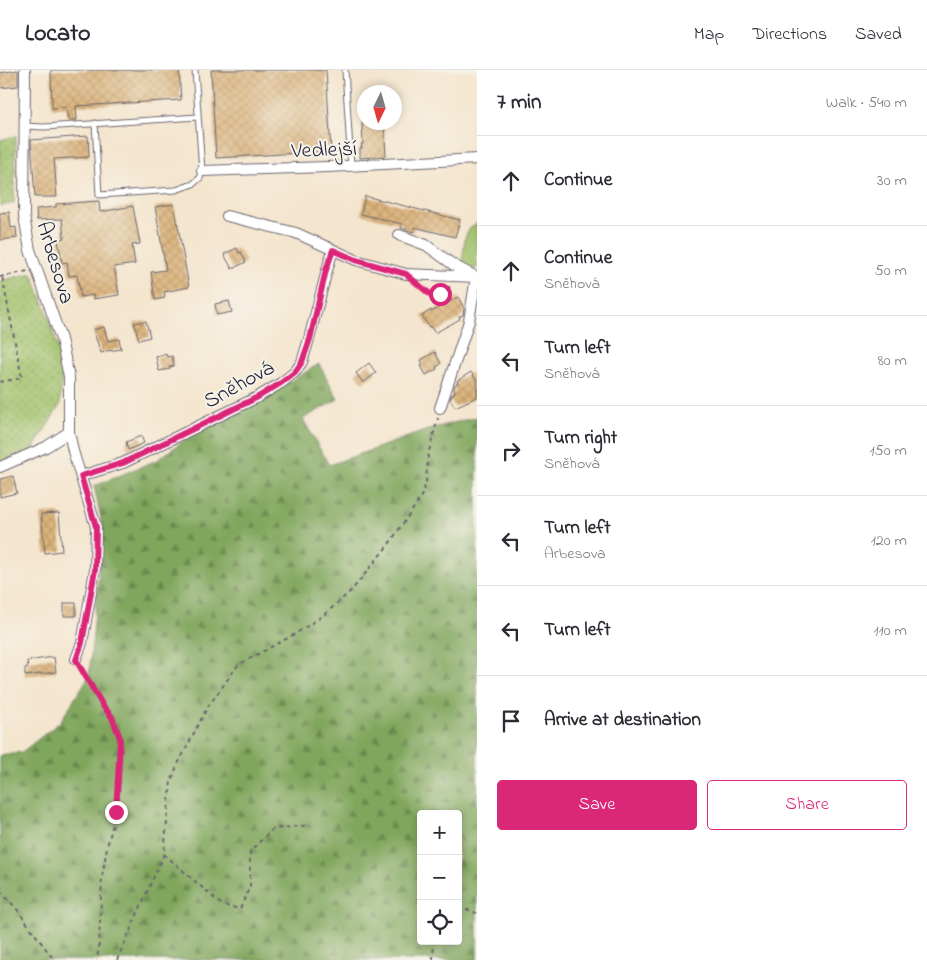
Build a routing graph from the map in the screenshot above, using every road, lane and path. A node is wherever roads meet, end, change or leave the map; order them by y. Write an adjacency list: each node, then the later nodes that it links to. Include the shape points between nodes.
1 (24, 70): 6 (street, Arbesova)
2 (195, 70): 4 (lane)
3 (345, 70): 8 (lane)
4 (198, 117): 5 (lane); 9 (lane)
5 (95, 123): 6 (lane); 9 (lane, via 99,195 176,190 193,184)
6 (24, 126): 13 (street, Arbesova, via 24,216)
7 (477, 159): 8 (street, Vedlejší)
8 (351, 166): 9 (street, Vedlejší)
9 (202, 171)
10 (226, 216): 12 (street, via 296,232)
11 (399, 235): 17 (street, via 426,245)
12 (333, 250): 14 (street); 22 (street, Sněhová, via 310,339 295,372 258,397 123,463)
13 (37, 268): 15 (path); 20 (street, Arbesova, via 61,339 69,377)
14 (406, 274): 16 (street); 16 (path, via 430,294 440,294 450,288)
15 (1, 276): 18 (path, via 22,378)
16 (456, 276): 17 (street)
17 (477, 277): 19 (street, via 469,321)
18 (0, 382)
19 (440, 408): 25 (path, via 428,455 426,483 420,499 389,544 352,590 324,615 238,665 207,708 171,781)
20 (69, 432): 21 (street, via 46,447); 22 (street, Arbesova)
21 (0, 467)
22 (81, 476): 23 (street, Arbesova, via 96,527 95,570)
23 (76, 660): 31 (path, via 112,717 120,738 116,812 102,877)
24 (310, 825): 25 (path, via 273,829 250,851 250,886 240,909 222,905)
25 (164, 854): 32 (path)
26 (0, 891): 30 (path)
27 (462, 910): 28 (path)
28 (477, 913)
29 (434, 945): 33 (path)
30 (54, 960)
31 (97, 960)
32 (117, 960)
33 (433, 960)

